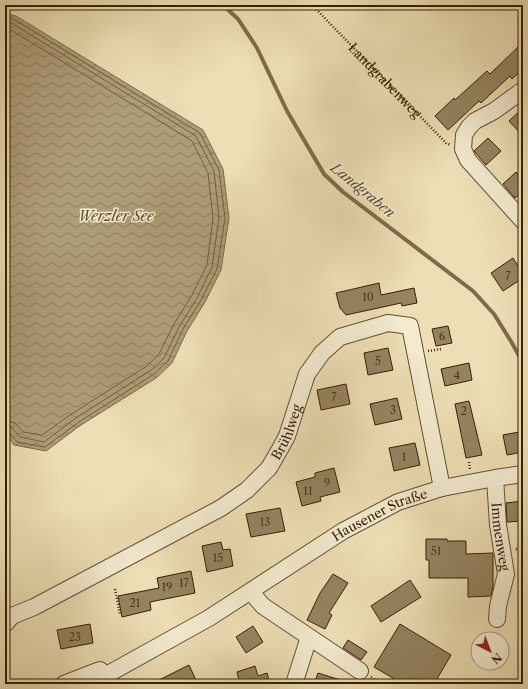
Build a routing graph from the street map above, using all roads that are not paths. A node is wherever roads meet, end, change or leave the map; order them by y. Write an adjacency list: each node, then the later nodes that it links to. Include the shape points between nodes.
1 (523, 90): 2 (street, via 468,127 464,135 463,149 468,160)
2 (523, 220)
3 (523, 474): 4 (street, Hausener Straße)
4 (495, 478): 5 (street, Hausener Straße); 7 (street, Immenweg, via 498,525 506,574)
5 (442, 488): 6 (street, Hausener Straße, via 398,502 343,531); 8 (street, Brühlweg, via 410,326 388,323 346,335 322,353 307,374 287,436 268,468 247,490 221,508)
6 (252, 592): 9 (street, via 263,606); 11 (street, Hausener Straße, via 154,649)
7 (497, 619)
8 (9, 620)
9 (309, 637): 10 (street); 13 (street)
10 (360, 671)
11 (84, 682): 12 (street, Hausener Straße)
12 (64, 684)
13 (294, 684)

